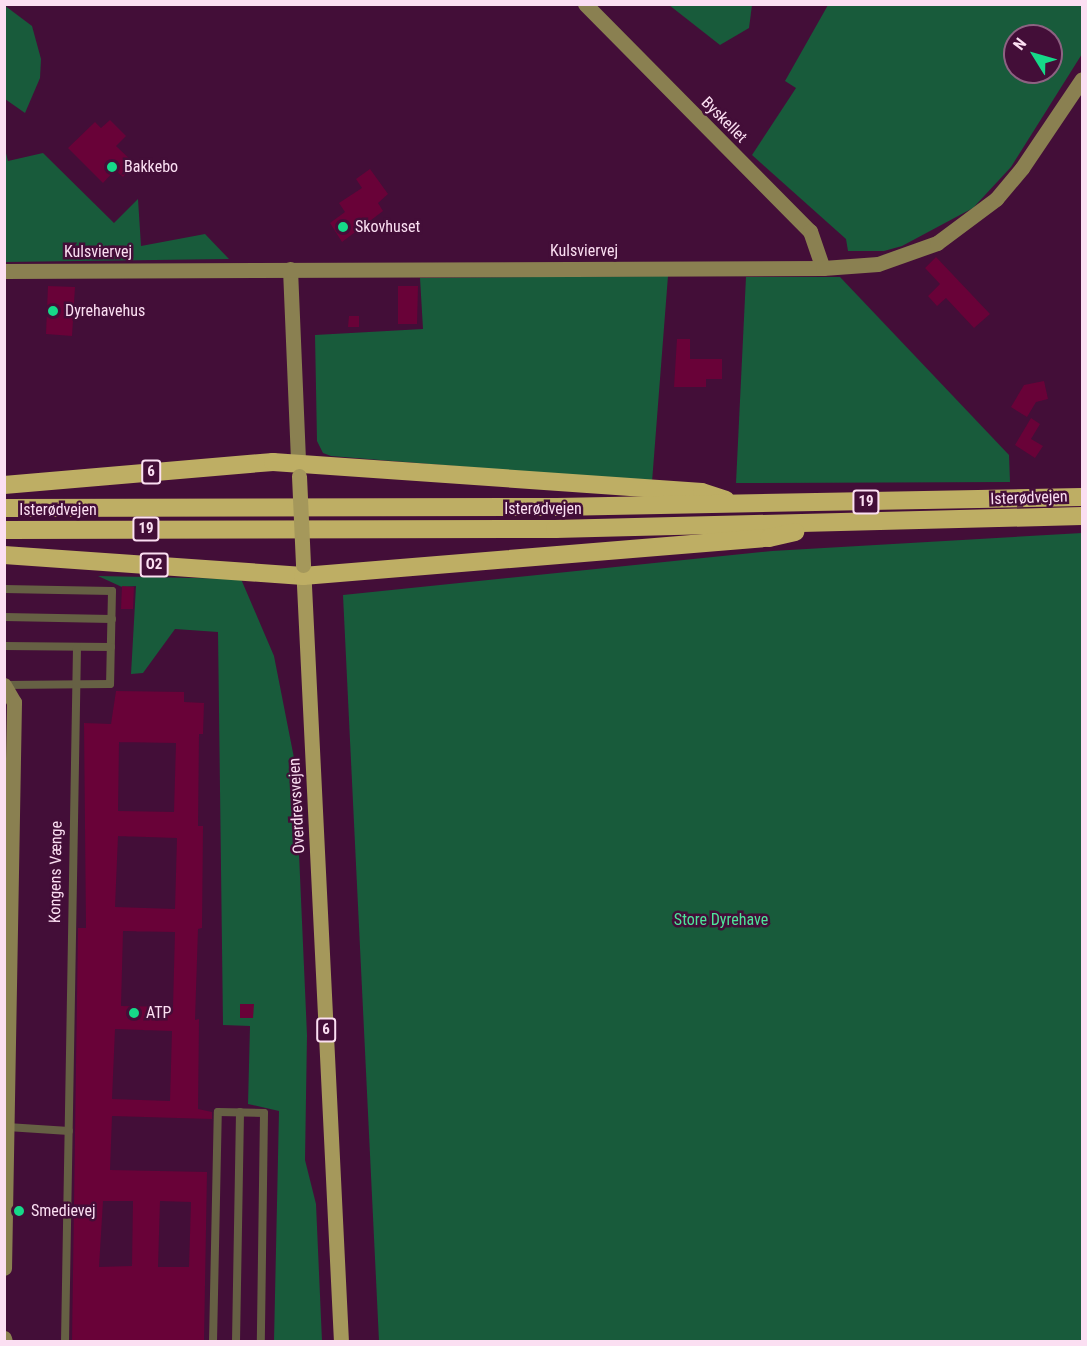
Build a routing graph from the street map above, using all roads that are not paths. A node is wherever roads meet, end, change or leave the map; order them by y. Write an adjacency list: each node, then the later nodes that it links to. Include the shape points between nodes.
1 (585, 4): 3 (street, Byskellet, via 810,231)
2 (1083, 79): 3 (street, Kulsviervej, via 1022,168 969,222 906,257 878,264)
3 (823, 268): 4 (street, Kulsviervej)
4 (290, 269): 5 (street, Kulsviervej); 6 (street, Overdrevsvejen)
5 (4, 271)
6 (298, 470): 7 (highway, 6); 9 (highway, via 702,492); 15 (main road, Overdrevsvejen / 6, bridge)
7 (4, 485)
8 (1083, 497): 9 (highway, Isterødvejen / 19)
9 (742, 505): 10 (highway, Isterødvejen / 19)
10 (4, 508)
11 (1083, 516): 12 (highway, Isterødvejen / 19)
12 (823, 524): 13 (highway, Isterødvejen / 19, via 555,529); 15 (highway, via 769,538)
13 (4, 530)
14 (4, 555): 15 (highway, O2)
15 (303, 571): 32 (main road, Overdrevsvejen / 6)
16 (4, 589): 18 (lane, via 112,591)
17 (4, 617): 18 (lane)
18 (112, 619): 21 (lane)
19 (4, 645): 20 (lane)
20 (77, 647): 21 (lane); 22 (lane, Kongens Vænge)
21 (111, 647): 22 (lane, via 110,684)
22 (78, 683): 23 (lane); 26 (lane, Kongens Vænge)
23 (5, 685): 25 (street, via 14,702)
24 (240, 1112): 29 (lane, via 218,1112); 30 (lane); 31 (lane, via 264,1113)
25 (7, 1127): 26 (lane); 27 (street)
26 (69, 1131): 28 (lane, Kongens Vænge)
27 (4, 1268)
28 (65, 1341)
29 (213, 1341)
30 (236, 1341)
31 (261, 1341)
32 (341, 1341)

